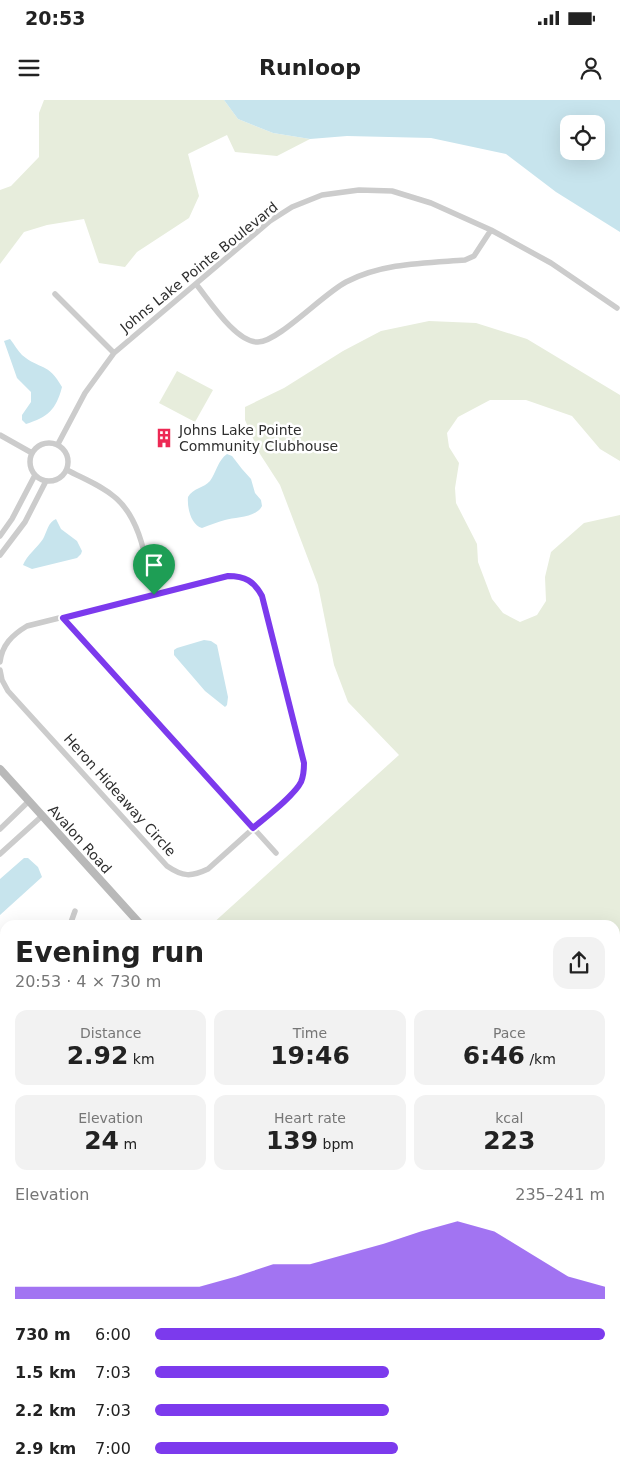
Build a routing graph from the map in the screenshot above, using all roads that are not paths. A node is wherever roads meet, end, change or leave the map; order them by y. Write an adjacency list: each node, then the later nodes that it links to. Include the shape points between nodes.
1 (491, 230): 2 (street, Johns Lake Pointe Boulevard, via 431,203 392,191 359,190 322,195 292,207 270,221); 2 (street, via 474,256 465,260 392,266 371,272 328,293 278,334 257,342 245,340 236,333); 4 (street, Johns Lake Pointe Boulevard, via 550,263)
2 (196, 284): 5 (street, Johns Lake Pointe Boulevard)
3 (55, 294): 5 (street)
4 (617, 308)
5 (114, 353): 7 (street, Johns Lake Pointe Boulevard, via 85,393)
6 (0, 435): 8 (street)
7 (58, 444): 8 (street, via 42,444); 9 (street, via 68,455)
8 (32, 453): 10 (street, via 30,461)
9 (67, 470): 11 (street, via 54,481); 14 (street, via 106,491 126,510 139,537)
10 (35, 475): 11 (street); 12 (street)
11 (46, 481): 13 (street, via 25,522)
12 (0, 536)
13 (0, 555)
14 (154, 595): 15 (street, Heron Hideaway Circle); 21 (street, Heron Hideaway Circle, via 228,576 240,576 251,580 262,596 304,773 295,791)
15 (63, 618): 16 (street, Heron Hideaway Circle, via 27,626 16,633 6,644); 21 (street)
16 (0, 662)
17 (0, 670): 21 (street, Heron Hideaway Circle, via 8,691 167,866 186,875 197,874 208,869)
18 (0, 769): 19 (main road, Avalon Road)
19 (29, 801): 20 (main road, Avalon Road); 22 (street)
20 (42, 816): 24 (street); 27 (main road, Avalon Road)
21 (253, 828): 23 (street)
22 (0, 829)
23 (276, 853)
24 (0, 854)
25 (75, 911): 26 (street)
26 (72, 920)
27 (136, 920)

